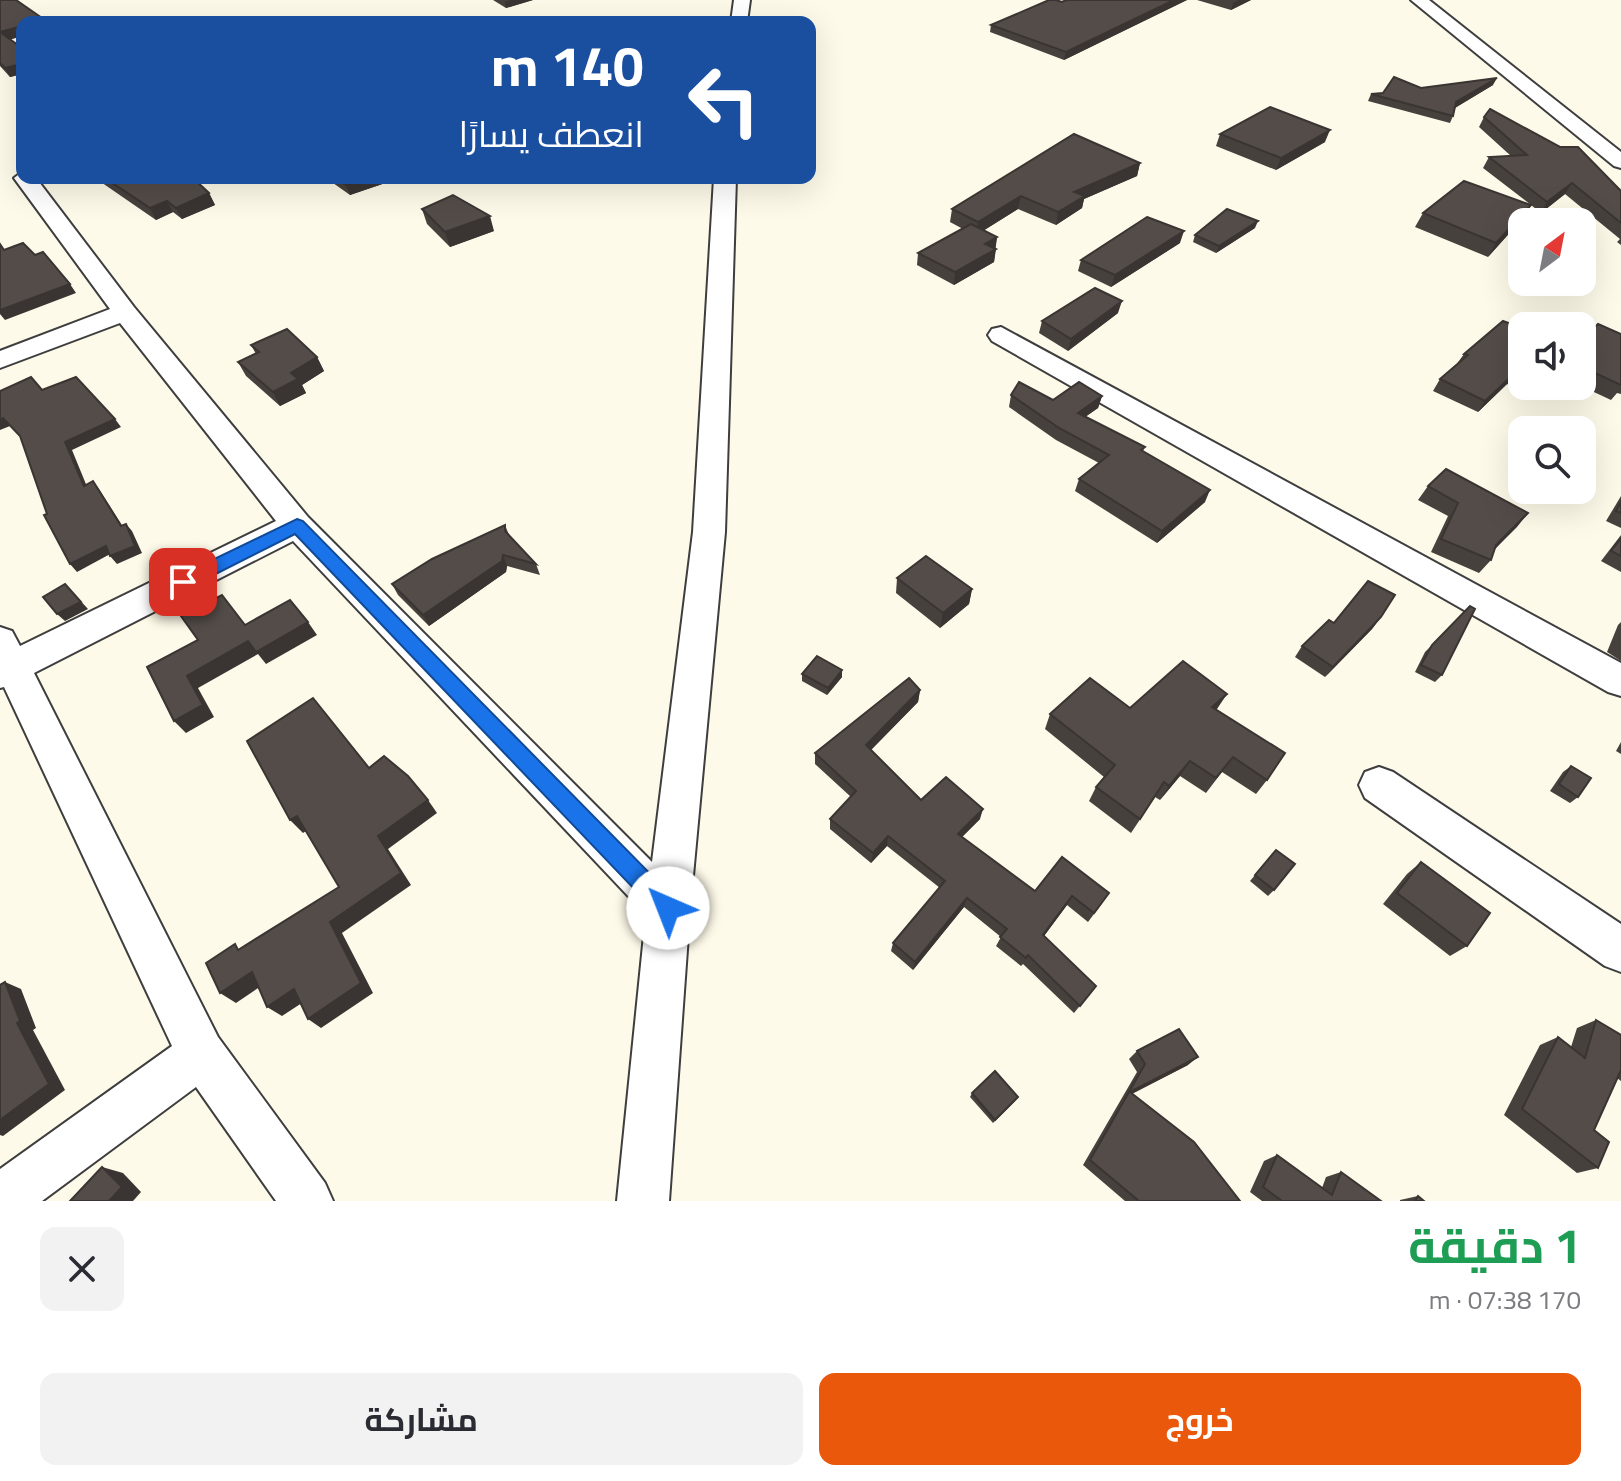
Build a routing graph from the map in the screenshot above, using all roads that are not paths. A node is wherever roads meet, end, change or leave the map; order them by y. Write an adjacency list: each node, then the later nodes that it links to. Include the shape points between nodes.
1 (1419, 0): 2 (street)
2 (1621, 162)
3 (29, 184): 5 (street)
4 (725, 184): 12 (street, via 709,532)
5 (125, 312): 7 (street); 8 (street)
6 (1001, 335): 10 (street)
7 (0, 360)
8 (297, 525): 9 (street); 12 (street)
9 (4, 660): 14 (street)
10 (1621, 681)
11 (1379, 785): 13 (street)
12 (668, 908): 17 (street)
13 (1621, 950)
14 (201, 1054): 15 (street); 16 (street)
15 (0, 1200)
16 (307, 1201)
17 (643, 1201)

